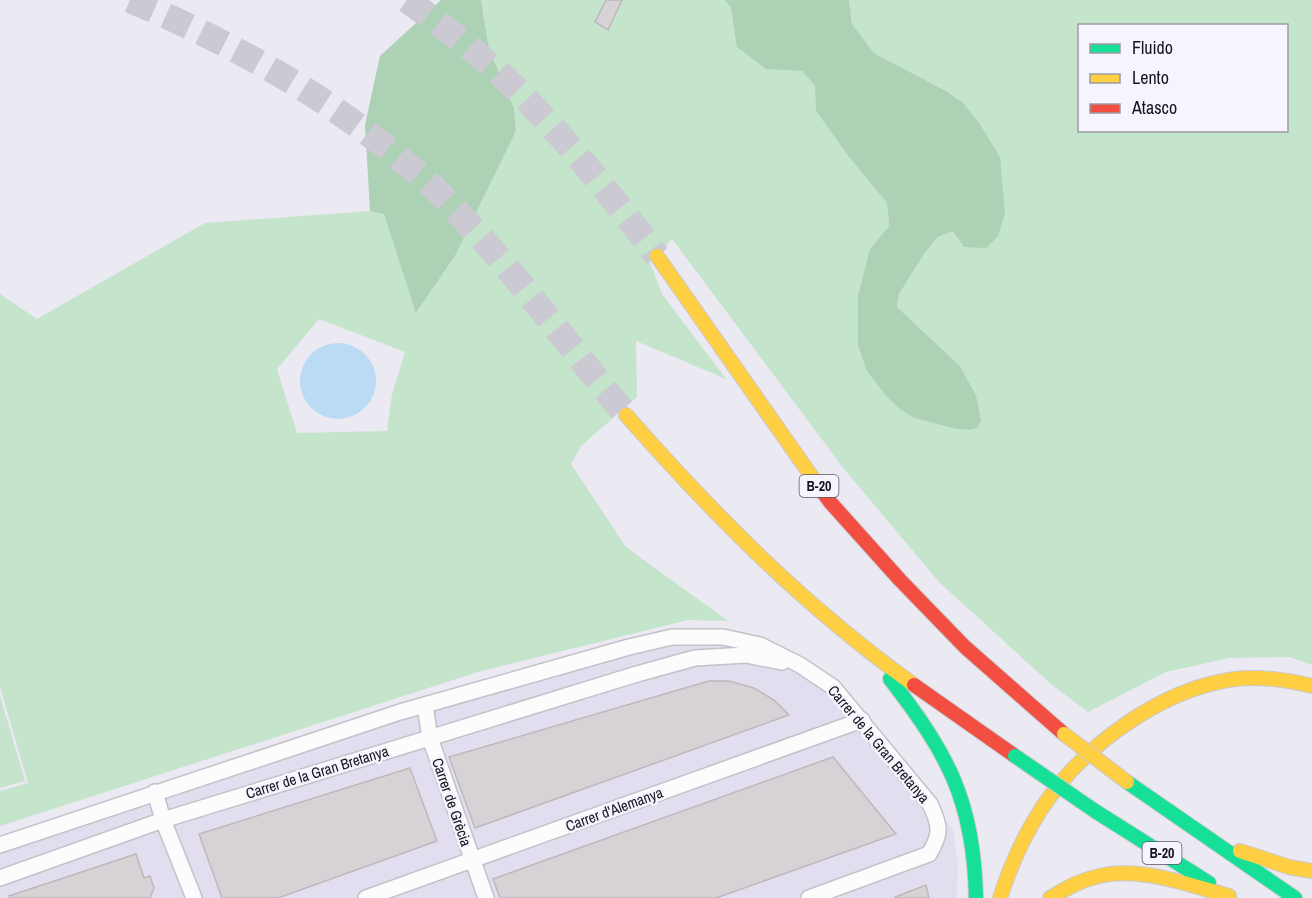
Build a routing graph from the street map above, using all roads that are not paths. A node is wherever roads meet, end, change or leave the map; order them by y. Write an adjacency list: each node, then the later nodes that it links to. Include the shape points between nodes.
1 (657, 256): 13 (highway, B-20, bridge, via 830,502 900,580 965,647 1064,734)
2 (626, 415): 4 (highway, B-20, via 746,545)
3 (629, 647): 5 (street, Carrer de la Gran Bretanya, via 672,637 723,637 760,645); 6 (street); 8 (street, Carrer de la Gran Bretanya)
4 (865, 649): 18 (highway, B-20, bridge, via 1095,811); 23 (highway, via 946,757 974,837)
5 (800, 665): 6 (street, Carrer de la Gran Bretanya, via 746,655 695,658); 9 (street, Carrer de la Gran Bretanya, via 833,687)
6 (637, 674): 10 (street, Carrer de la Gran Bretanya)
7 (1312, 686): 24 (highway, via 1266,677 1216,682 1124,724 1077,763 1045,803 1020,845)
8 (425, 705): 10 (street, Carrer de Grècia); 11 (street, Carrer de la Gran Bretanya)
9 (862, 720): 15 (street, Carrer d'Alemanya); 22 (street, Carrer de la Gran Bretanya, via 930,804 939,824 937,841 929,854 914,861)
10 (430, 738): 12 (street, Carrer de la Gran Bretanya); 15 (street, Carrer de Grècia)
11 (154, 792): 12 (street); 14 (street, Carrer de la Gran Bretanya)
12 (163, 820): 17 (street, Carrer de la Gran Bretanya); 19 (street)
13 (1209, 840): 16 (highway); 26 (highway, B-20)
14 (0, 845)
15 (473, 860): 20 (street, Carrer d'Alemanya); 21 (street, Carrer de Grècia)
16 (1312, 871)
17 (0, 878)
18 (1231, 897): 25 (highway, via 1125,872 1077,882)
19 (194, 898)
20 (366, 898)
21 (486, 898)
22 (809, 898)
23 (976, 898)
24 (1000, 898)
25 (1050, 898)
26 (1295, 898)

